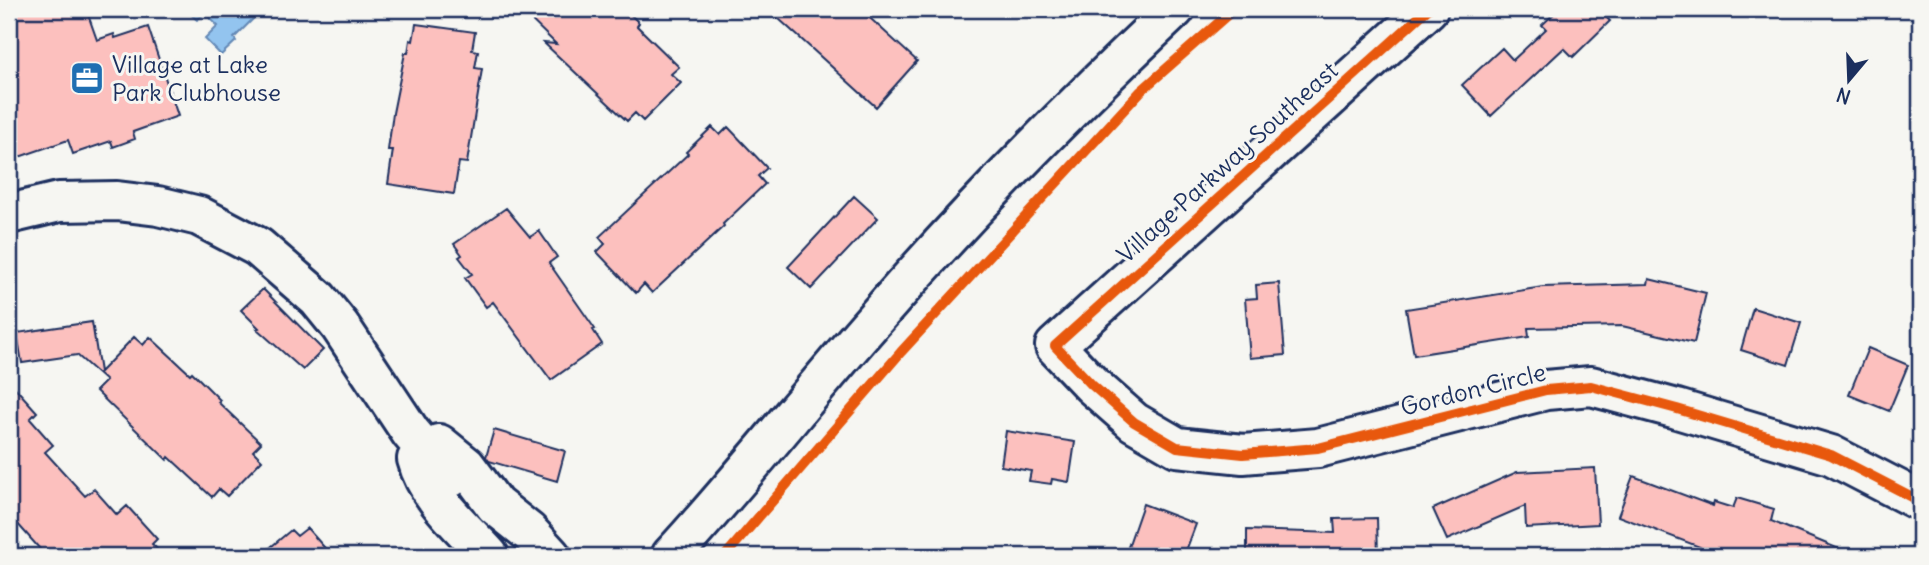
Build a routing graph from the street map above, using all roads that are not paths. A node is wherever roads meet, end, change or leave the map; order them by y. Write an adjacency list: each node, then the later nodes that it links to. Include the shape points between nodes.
1 (1175, 9): 9 (street, via 957,228)
2 (1428, 9): 4 (street, Village Parkway Southeast)
3 (9, 214): 5 (street, via 60,202 158,206 199,216 258,247 340,326 411,433 422,475)
4 (1055, 346): 6 (street, Gordon Circle, via 1134,422 1177,447 1243,454 1318,448 1546,390 1591,386 1831,455)
5 (449, 479): 7 (street); 8 (street, via 495,505)
6 (1920, 501)
7 (489, 556)
8 (551, 556)
9 (671, 556)

